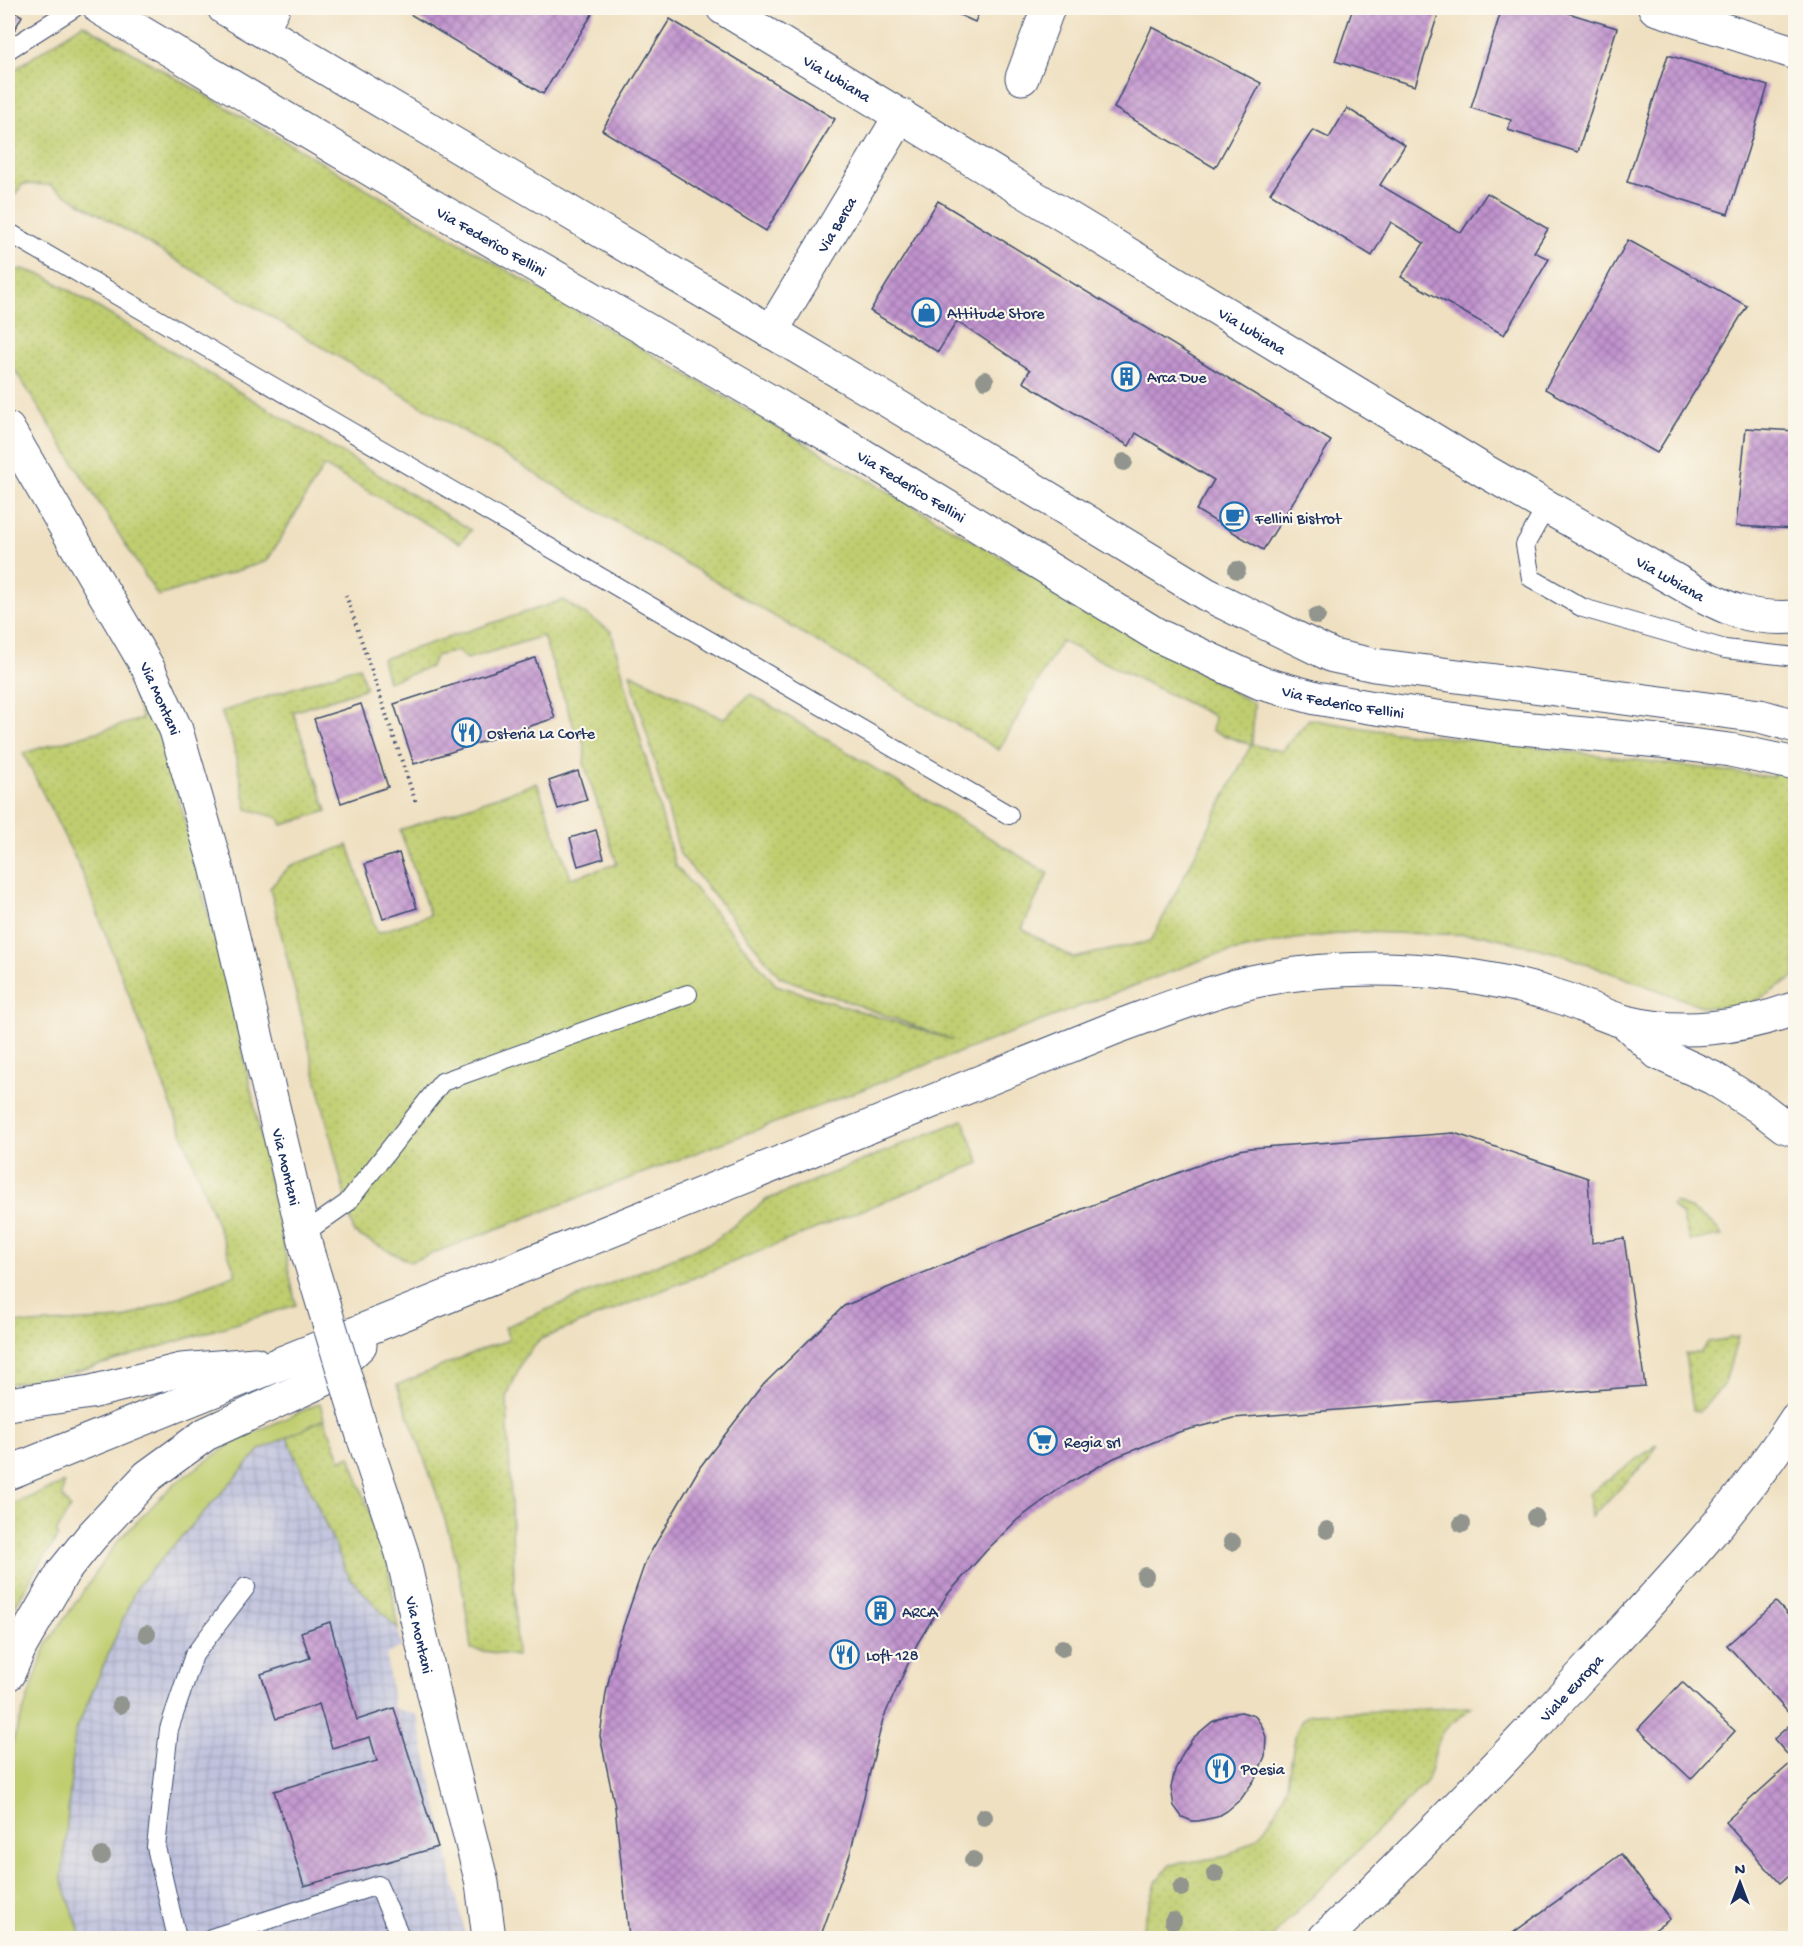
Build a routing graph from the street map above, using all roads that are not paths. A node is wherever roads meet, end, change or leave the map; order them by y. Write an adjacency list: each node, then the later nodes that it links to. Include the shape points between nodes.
1 (74, 8): 8 (lane)
2 (100, 8): 19 (main road, Via Federico Fellini, via 849,447 1159,636 1261,683 1369,707 1499,726 1730,750)
3 (224, 8): 7 (main road)
4 (723, 8): 11 (main road, Via Lubiana)
5 (1048, 8): 10 (main road)
6 (1655, 8): 9 (main road)
7 (267, 18): 13 (main road)
8 (8, 50)
9 (1796, 53)
10 (1022, 78)
11 (901, 115): 13 (main road, Via Berca); 15 (main road, Via Lubiana)
12 (8, 232): 20 (lane)
13 (771, 332): 18 (main road, via 1206,594 1333,656 1374,665 1760,716)
14 (8, 429): 25 (main road, Via Montani, via 148,668 176,730 216,867)
15 (1546, 506): 16 (main road, Via Lubiana, via 1715,603 1740,614 1764,618); 17 (lane, via 1525,545 1531,578 1583,608 1725,649)
16 (1796, 616)
17 (1796, 657)
18 (1796, 726)
19 (1796, 764)
20 (1009, 815)
21 (688, 994): 25 (lane, via 442,1082 347,1203)
22 (1796, 1008): 23 (main road, via 1769,1018 1697,1029)
23 (1625, 1022): 24 (main road, via 1658,1053 1713,1078); 26 (main road, via 1509,983 1456,974 1400,969 1330,970 1250,983 1117,1027)
24 (1796, 1130)
25 (306, 1244): 36 (main road, Via Montani, bridge, via 402,1552 482,1883)
26 (382, 1323): 27 (main road); 32 (main road, via 323,1380 206,1434 148,1476 63,1572)
27 (286, 1362): 28 (main road, via 181,1370 91,1392); 30 (main road)
28 (8, 1404)
29 (1796, 1419): 37 (main road, Viale Europa, via 1721,1521 1641,1612 1382,1884)
30 (8, 1473)
31 (246, 1587): 33 (lane, via 194,1655 169,1729 156,1847)
32 (8, 1674)
33 (177, 1938)
34 (211, 1938): 35 (lane, via 378,1885)
35 (401, 1938)
36 (489, 1938)
37 (1325, 1938)

